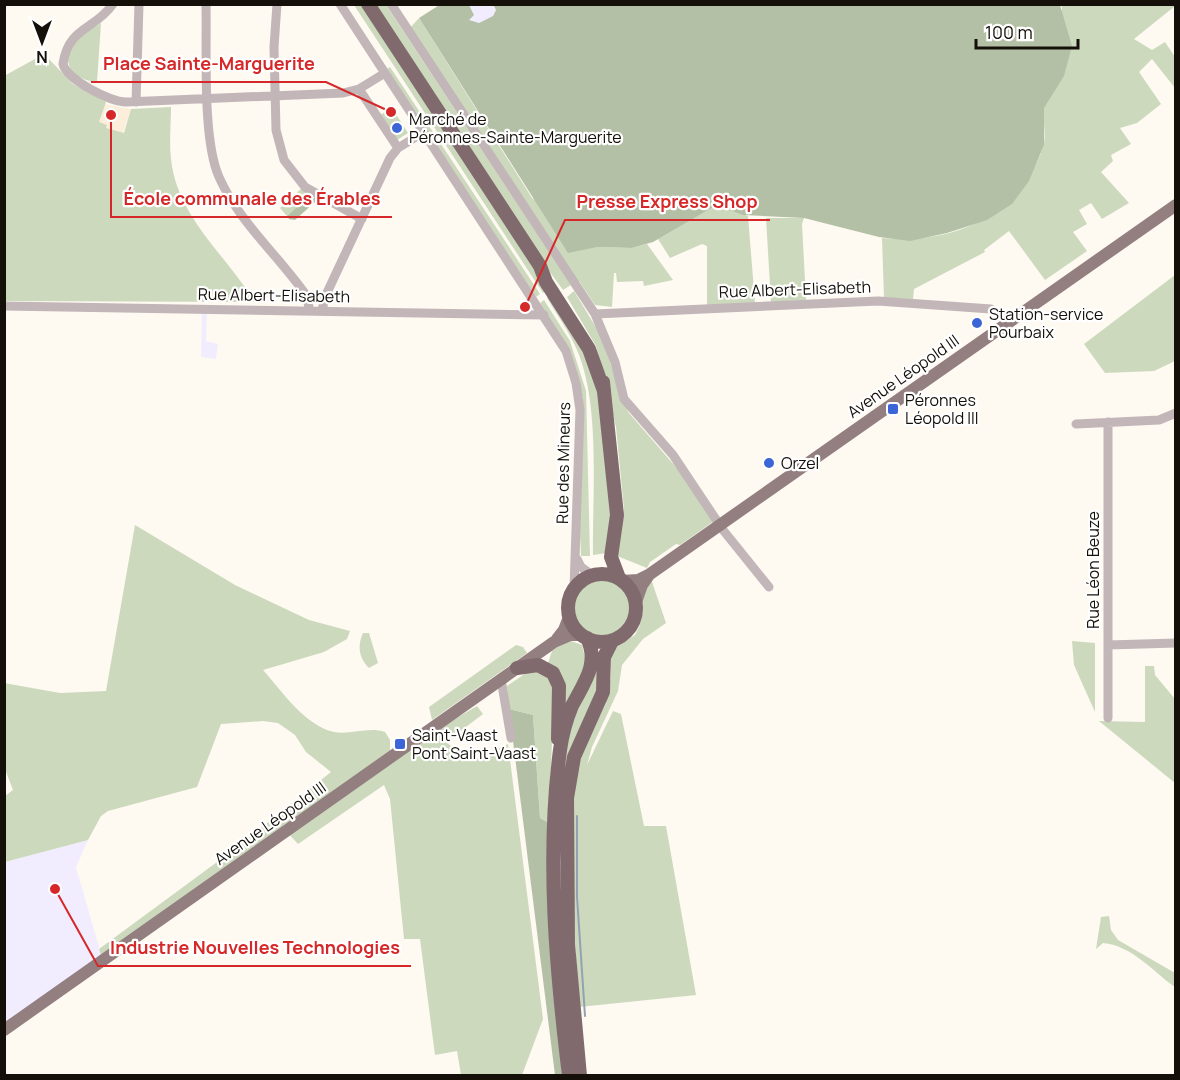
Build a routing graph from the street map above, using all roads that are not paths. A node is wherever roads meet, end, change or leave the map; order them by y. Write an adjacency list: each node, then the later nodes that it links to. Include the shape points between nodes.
1 (113, 4): 12 (street, via 70,39 63,67 70,76 114,100)
2 (139, 4): 12 (street)
3 (206, 4): 11 (street)
4 (277, 4): 10 (street)
5 (340, 4): 8 (street, Rue des Mineurs)
6 (368, 4): 29 (highway, via 540,266 589,349 604,391 617,515)
7 (391, 4): 21 (street)
8 (385, 73): 9 (street); 13 (street, Rue des Mineurs)
9 (359, 89): 10 (street, via 348,93); 14 (street)
10 (275, 96): 11 (street); 16 (street, via 278,138 289,168 315,194)
11 (208, 99): 12 (street); 18 (street, via 212,153 219,178 238,211 306,295)
12 (136, 102)
13 (424, 132): 14 (street); 22 (street, Rue des Mineurs)
14 (398, 148): 16 (street)
15 (1176, 205): 23 (main road, Avenue Léopold III)
16 (362, 219): 19 (street)
17 (4, 306): 18 (street, Rue Albert-Elisabeth)
18 (310, 311): 19 (street, Rue Albert-Elisabeth)
19 (322, 311): 22 (street, Rue Albert-Elisabeth)
20 (995, 312): 21 (street, Rue Albert-Elisabeth, via 879,301); 23 (street, Rue Albert-Elisabeth); 24 (street)
21 (595, 314): 28 (street, via 615,362 624,399 673,455)
22 (544, 315): 30 (street, Rue des Mineurs, via 566,351 579,397)
23 (1013, 318): 24 (main road, Avenue Léopold III)
24 (996, 331): 28 (main road, Avenue Léopold III)
25 (1176, 413): 26 (street, via 1159,420)
26 (1108, 422): 27 (street); 42 (street, Rue Léon Beuze)
27 (1076, 424)
28 (720, 525): 31 (main road, Avenue Léopold III); 34 (street)
29 (611, 557): 32 (highway); 33 (highway)
30 (577, 559): 32 (street); 35 (street, Rue des Mineurs)
31 (650, 574): 33 (main road, Avenue Léopold III, via 638,580); 36 (main road, Avenue Léopold III)
32 (595, 575): 33 (highway); 35 (highway)
33 (621, 579): 36 (highway)
34 (769, 587)
35 (574, 589): 37 (highway)
36 (636, 602): 39 (highway, via 634,622)
37 (569, 617): 38 (highway); 40 (main road, Avenue Léopold III)
38 (584, 637): 39 (highway, via 595,642); 40 (main road, Avenue Léopold III, via 570,635); 47 (highway, via 590,645 592,665 571,710)
39 (612, 641): 50 (highway, via 604,657 603,692 574,757 567,798 568,944)
40 (554, 642): 43 (main road, Avenue Léopold III)
41 (1176, 643): 42 (street)
42 (1108, 645): 45 (street, Rue Léon Beuze)
43 (517, 668): 44 (main road, Avenue Léopold III); 47 (highway, via 538,665 555,676 559,686)
44 (501, 679): 46 (street); 48 (main road, Avenue Léopold III)
45 (1108, 718)
46 (511, 738)
47 (560, 747): 49 (highway, via 555,888)
48 (4, 1030)
49 (569, 1076)
50 (580, 1076)

